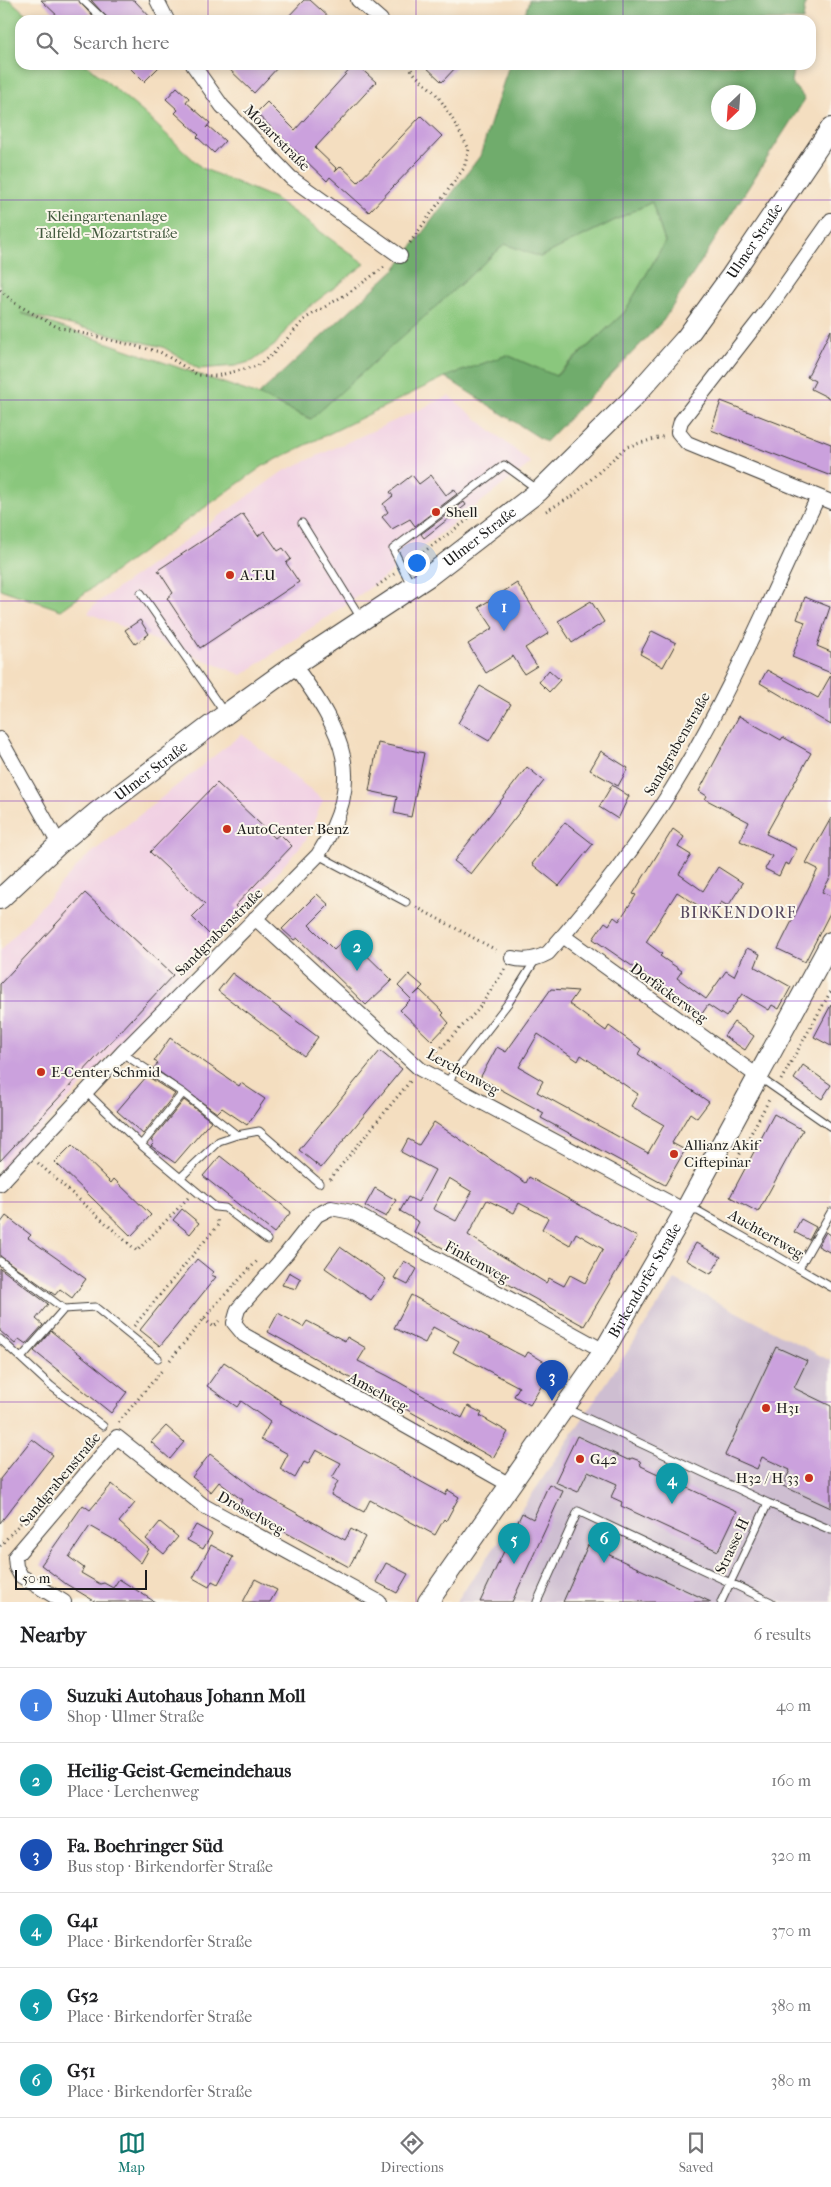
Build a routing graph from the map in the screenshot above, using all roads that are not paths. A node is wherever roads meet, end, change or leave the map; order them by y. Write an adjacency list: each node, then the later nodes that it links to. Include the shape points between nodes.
1 (83, 0): 4 (lane)
2 (156, 0): 5 (street)
3 (358, 0): 6 (street)
4 (99, 15)
5 (164, 15)
6 (374, 15)
7 (197, 70): 10 (street, Mozartstraße, via 222,106 291,178)
8 (831, 128): 11 (main road, Ulmer Straße, via 686,338 632,399)
9 (831, 220): 12 (street, via 769,308 681,421 678,432 687,443)
10 (400, 256)
11 (539, 491): 14 (main road, Ulmer Straße); 14 (lane, via 504,465 393,549)
12 (824, 500): 25 (street, Sandgrabenstraße, via 672,789 627,855)
13 (302, 523): 16 (lane)
14 (412, 587): 16 (main road, Ulmer Straße)
15 (141, 593): 18 (lane)
16 (357, 612): 17 (main road, Ulmer Straße)
17 (294, 666): 18 (main road, Ulmer Straße); 21 (street, Sandgrabenstraße, via 334,725 346,764 346,787 340,814)
18 (226, 714): 20 (main road, Ulmer Straße)
19 (0, 739): 20 (street)
20 (59, 844): 22 (main road, Ulmer Straße)
21 (318, 855): 23 (lane); 24 (street, Sandgrabenstraße)
22 (0, 899)
23 (406, 902)
24 (255, 918): 29 (street, Sandgrabenstraße); 31 (street, Lerchenweg, via 420,1069)
25 (563, 936): 28 (street, Sandgrabenstraße, via 548,953); 30 (street, Dorfäckerweg)
26 (831, 942): 30 (main road, Birkendorfer Straße)
27 (512, 958): 28 (street)
28 (537, 958): 31 (lane)
29 (122, 1053): 32 (street, Sandgrabenstraße); 33 (lane)
30 (756, 1076): 34 (lane); 40 (main road, Birkendorfer Straße)
31 (447, 1082): 40 (street, Lerchenweg)
32 (85, 1091): 36 (lane); 39 (street, Sandgrabenstraße)
33 (183, 1093): 35 (lane); 36 (lane)
34 (831, 1127)
35 (237, 1135): 37 (lane, via 219,1141); 38 (lane, via 259,1131)
36 (141, 1145): 37 (lane)
37 (180, 1178): 42 (lane, via 215,1207 225,1208)
38 (318, 1183)
39 (0, 1184)
40 (685, 1211): 44 (lane, Auchtertweg, via 698,1211); 49 (main road, Birkendorfer Straße)
41 (831, 1212): 44 (lane)
42 (267, 1240)
43 (0, 1261): 46 (lane)
44 (799, 1268): 45 (lane, Auchtertweg)
45 (831, 1288)
46 (64, 1309): 50 (lane); 51 (lane, via 96,1307)
47 (228, 1320): 49 (street, Finkenweg, via 316,1215 331,1208 352,1212); 55 (street, Amselweg, via 244,1335)
48 (0, 1339): 50 (lane)
49 (604, 1351): 52 (main road, Birkendorfer Straße)
50 (21, 1358): 53 (lane)
51 (158, 1358)
52 (565, 1408): 55 (main road, Birkendorfer Straße); 56 (lane)
53 (103, 1426)
54 (117, 1437): 59 (street, Sandgrabenstraße, via 15,1557 21,1576); 60 (street, Drosselweg, via 204,1506)
55 (510, 1485): 61 (main road, Birkendorfer Straße)
56 (768, 1503): 57 (lane); 58 (lane, Strasse H)
57 (831, 1530)
58 (730, 1582): 62 (lane, via 578,1511); 63 (lane, Strasse H); 64 (lane)
59 (64, 1602)
60 (379, 1602)
61 (428, 1602)
62 (537, 1602)
63 (720, 1602)
64 (771, 1602)

